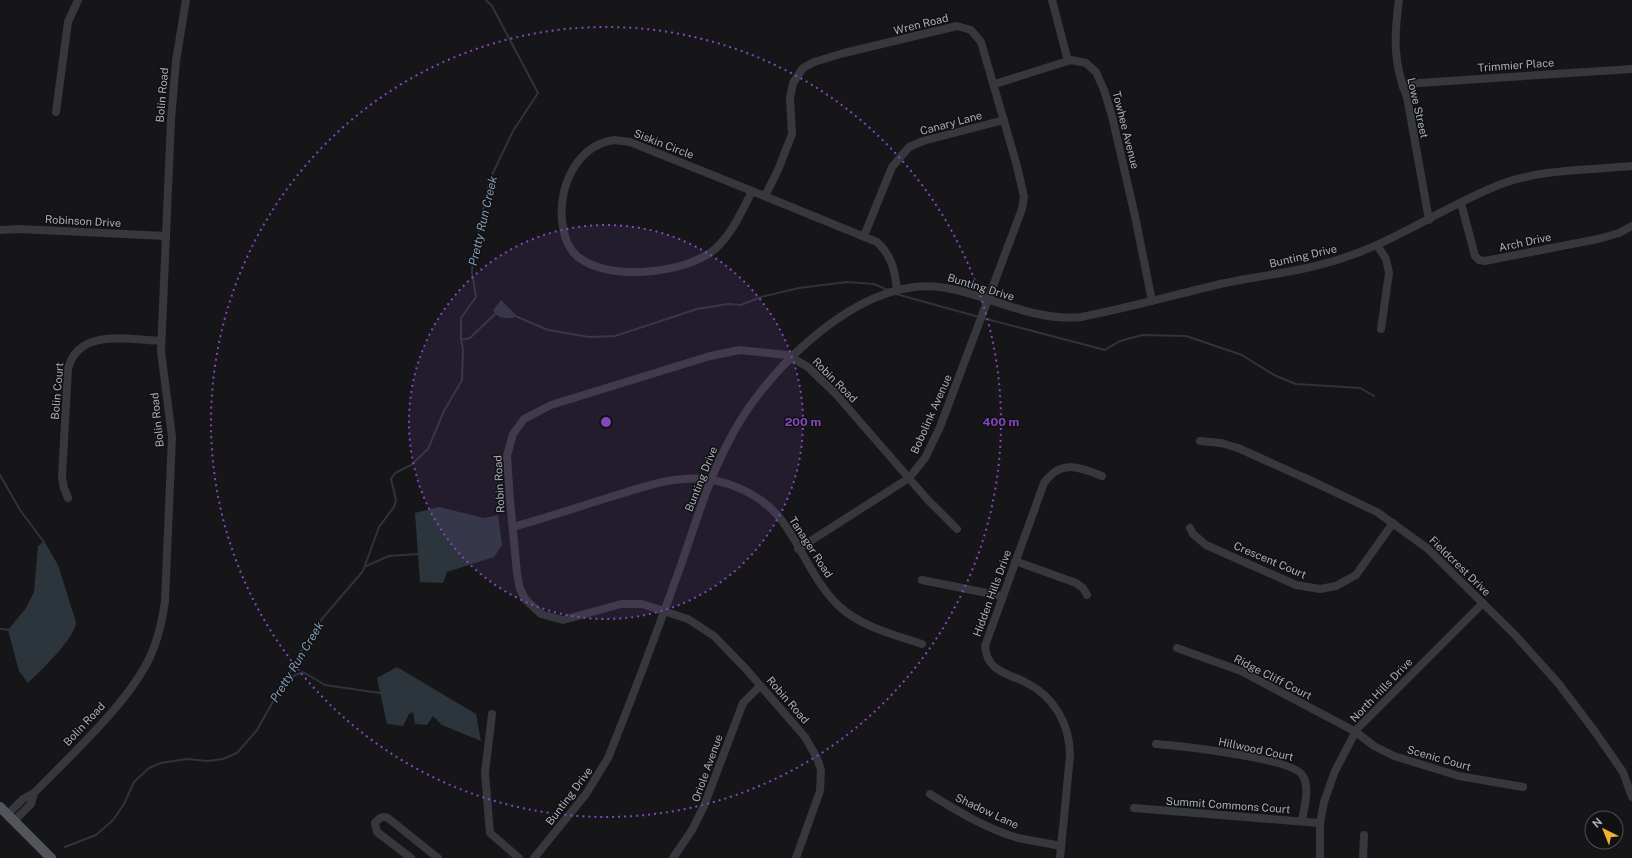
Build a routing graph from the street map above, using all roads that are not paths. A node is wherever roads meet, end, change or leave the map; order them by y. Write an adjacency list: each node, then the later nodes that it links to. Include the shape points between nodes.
1 (78, 0): 9 (street, via 68,22)
2 (186, 0): 18 (street, Bolin Road, via 172,106)
3 (1052, 0): 5 (street)
4 (1399, 0): 8 (street, Lowe Street, via 1394,46)
5 (1068, 61): 7 (street, Towhee Avenue); 23 (street, Towhee Avenue, via 1077,60 1091,66 1104,90 1129,186)
6 (1632, 69): 8 (street, Trimmier Place, via 1418,83)
7 (994, 84): 10 (street, Wren Road); 13 (street, Wren Road, via 979,38 971,30 961,26 814,62 799,72 793,83 790,98 792,134)
8 (1403, 87): 15 (street, Lowe Street, via 1407,97)
9 (56, 112)
10 (1004, 120): 19 (street, Canary Lane, via 909,147 892,166); 22 (street, Wren Road, via 1024,203)
11 (1632, 166): 14 (street, Bunting Drive, via 1534,175 1504,183)
12 (752, 191): 12 (street, Siskin Circle, via 630,142 608,141 596,145 584,154 570,173 562,207 564,238 578,257 601,268 652,272 673,269 701,258 720,244); 13 (street, Siskin Circle)
13 (765, 196): 19 (street, Siskin Circle)
14 (1461, 203): 15 (street, Bunting Drive); 16 (street, Arch Drive, via 1476,256 1479,260 1485,261 1598,239)
15 (1429, 220): 20 (street, Bunting Drive)
16 (1632, 226)
17 (0, 230): 18 (street, Robinson Drive)
18 (166, 236): 25 (street, Bolin Road)
19 (864, 236): 21 (street, Siskin Circle, via 877,242 887,252 893,264)
20 (1377, 245): 23 (street, Bunting Drive, via 1329,262); 24 (street, via 1386,260 1389,273)
21 (897, 290): 22 (street, Bunting Drive, via 921,286 940,287); 26 (street, Bunting Drive, via 876,297 847,312)
22 (988, 300): 23 (street, Bunting Drive, via 1015,309 1061,318 1088,316); 29 (street, Bobolink Avenue, via 930,449)
23 (1152, 301)
24 (1381, 329)
25 (161, 341): 31 (street, Bolin Court, via 99,340 82,346 72,358 68,368 62,477); 54 (street, Bolin Road, via 172,437 165,601 158,637 148,662 128,692 34,793 31,804)
26 (792, 357): 29 (street, Robin Road, via 815,373 835,393); 30 (street, Bunting Drive, via 738,423); 33 (street, Robin Road, via 753,351 720,353 551,405 530,415 516,428 508,448 507,464)
27 (1200, 441): 32 (street, Fieldcrest Drive, via 1228,445 1249,453 1377,512)
28 (1102, 476): 37 (street, Hidden Hills Drive, via 1072,467 1059,469 1051,475 1042,488)
29 (909, 478): 35 (street, Robin Road); 36 (street, Bobolink Avenue)
30 (711, 481): 33 (street, Tanager Road, via 686,478 665,481); 36 (street, Tanager Road, via 739,488 762,501 783,523); 42 (street, Bunting Drive)
31 (68, 498)
32 (1393, 523): 34 (street, Crescent Court, via 1360,571 1343,584 1320,589 1296,585 1206,545); 41 (street, Fieldcrest Drive, via 1427,548)
33 (513, 527): 42 (street, Robin Road, via 520,589 541,614 557,619 570,619 627,603)
34 (1190, 528)
35 (957, 529)
36 (798, 549): 43 (street, Tanager Road, via 829,595 842,608 863,621)
37 (1015, 561): 39 (street, via 1076,583); 40 (street, Hidden Hills Drive)
38 (922, 580): 40 (street)
39 (1087, 595)
40 (1002, 596): 58 (street, Hidden Hills Drive, via 986,639 985,651 989,661 1000,672 1025,682 1052,702 1062,717 1069,740 1070,756)
41 (1483, 603): 47 (street, North Hills Drive); 51 (street, Fieldcrest Drive, via 1553,678 1593,729 1622,772)
42 (663, 610): 45 (street, Robin Road, via 688,620 710,633); 63 (street, Bunting Drive, via 630,702 602,769 574,811)
43 (922, 644)
44 (1177, 648): 47 (street, Ridge Cliff Court, via 1241,671)
45 (760, 686): 64 (street, Oriole Avenue, via 743,703 704,806); 65 (street, Robin Road, via 810,743 821,770 821,784 816,804)
46 (492, 714): 62 (street, via 485,773 490,833)
47 (1356, 732): 49 (street, Scenic Court, via 1383,751 1408,761 1459,776); 56 (street, North Hills Drive, via 1329,786)
48 (1156, 744): 55 (street, Hillwood Court, via 1221,752 1298,770 1304,777 1306,786)
49 (1524, 787)
50 (930, 794): 58 (street, Shadow Lane, via 948,806 997,830 1018,838)
51 (1632, 797)
52 (0, 807): 54 (main road)
53 (1134, 808): 55 (street, Summit Commons Court)
54 (10, 818): 59 (main road)
55 (1302, 821): 56 (street, Summit Commons Court)
56 (1320, 823): 67 (street, North Hills Drive)
57 (1364, 835): 68 (street)
58 (1061, 846): 66 (street, Hidden Hills Drive)
59 (51, 858)
60 (411, 858): 61 (street, via 378,832 375,824 378,819 388,818)
61 (438, 858)
62 (519, 858)
63 (534, 858)
64 (673, 858)
65 (796, 858)
66 (1060, 858)
67 (1320, 858)
68 (1363, 858)

